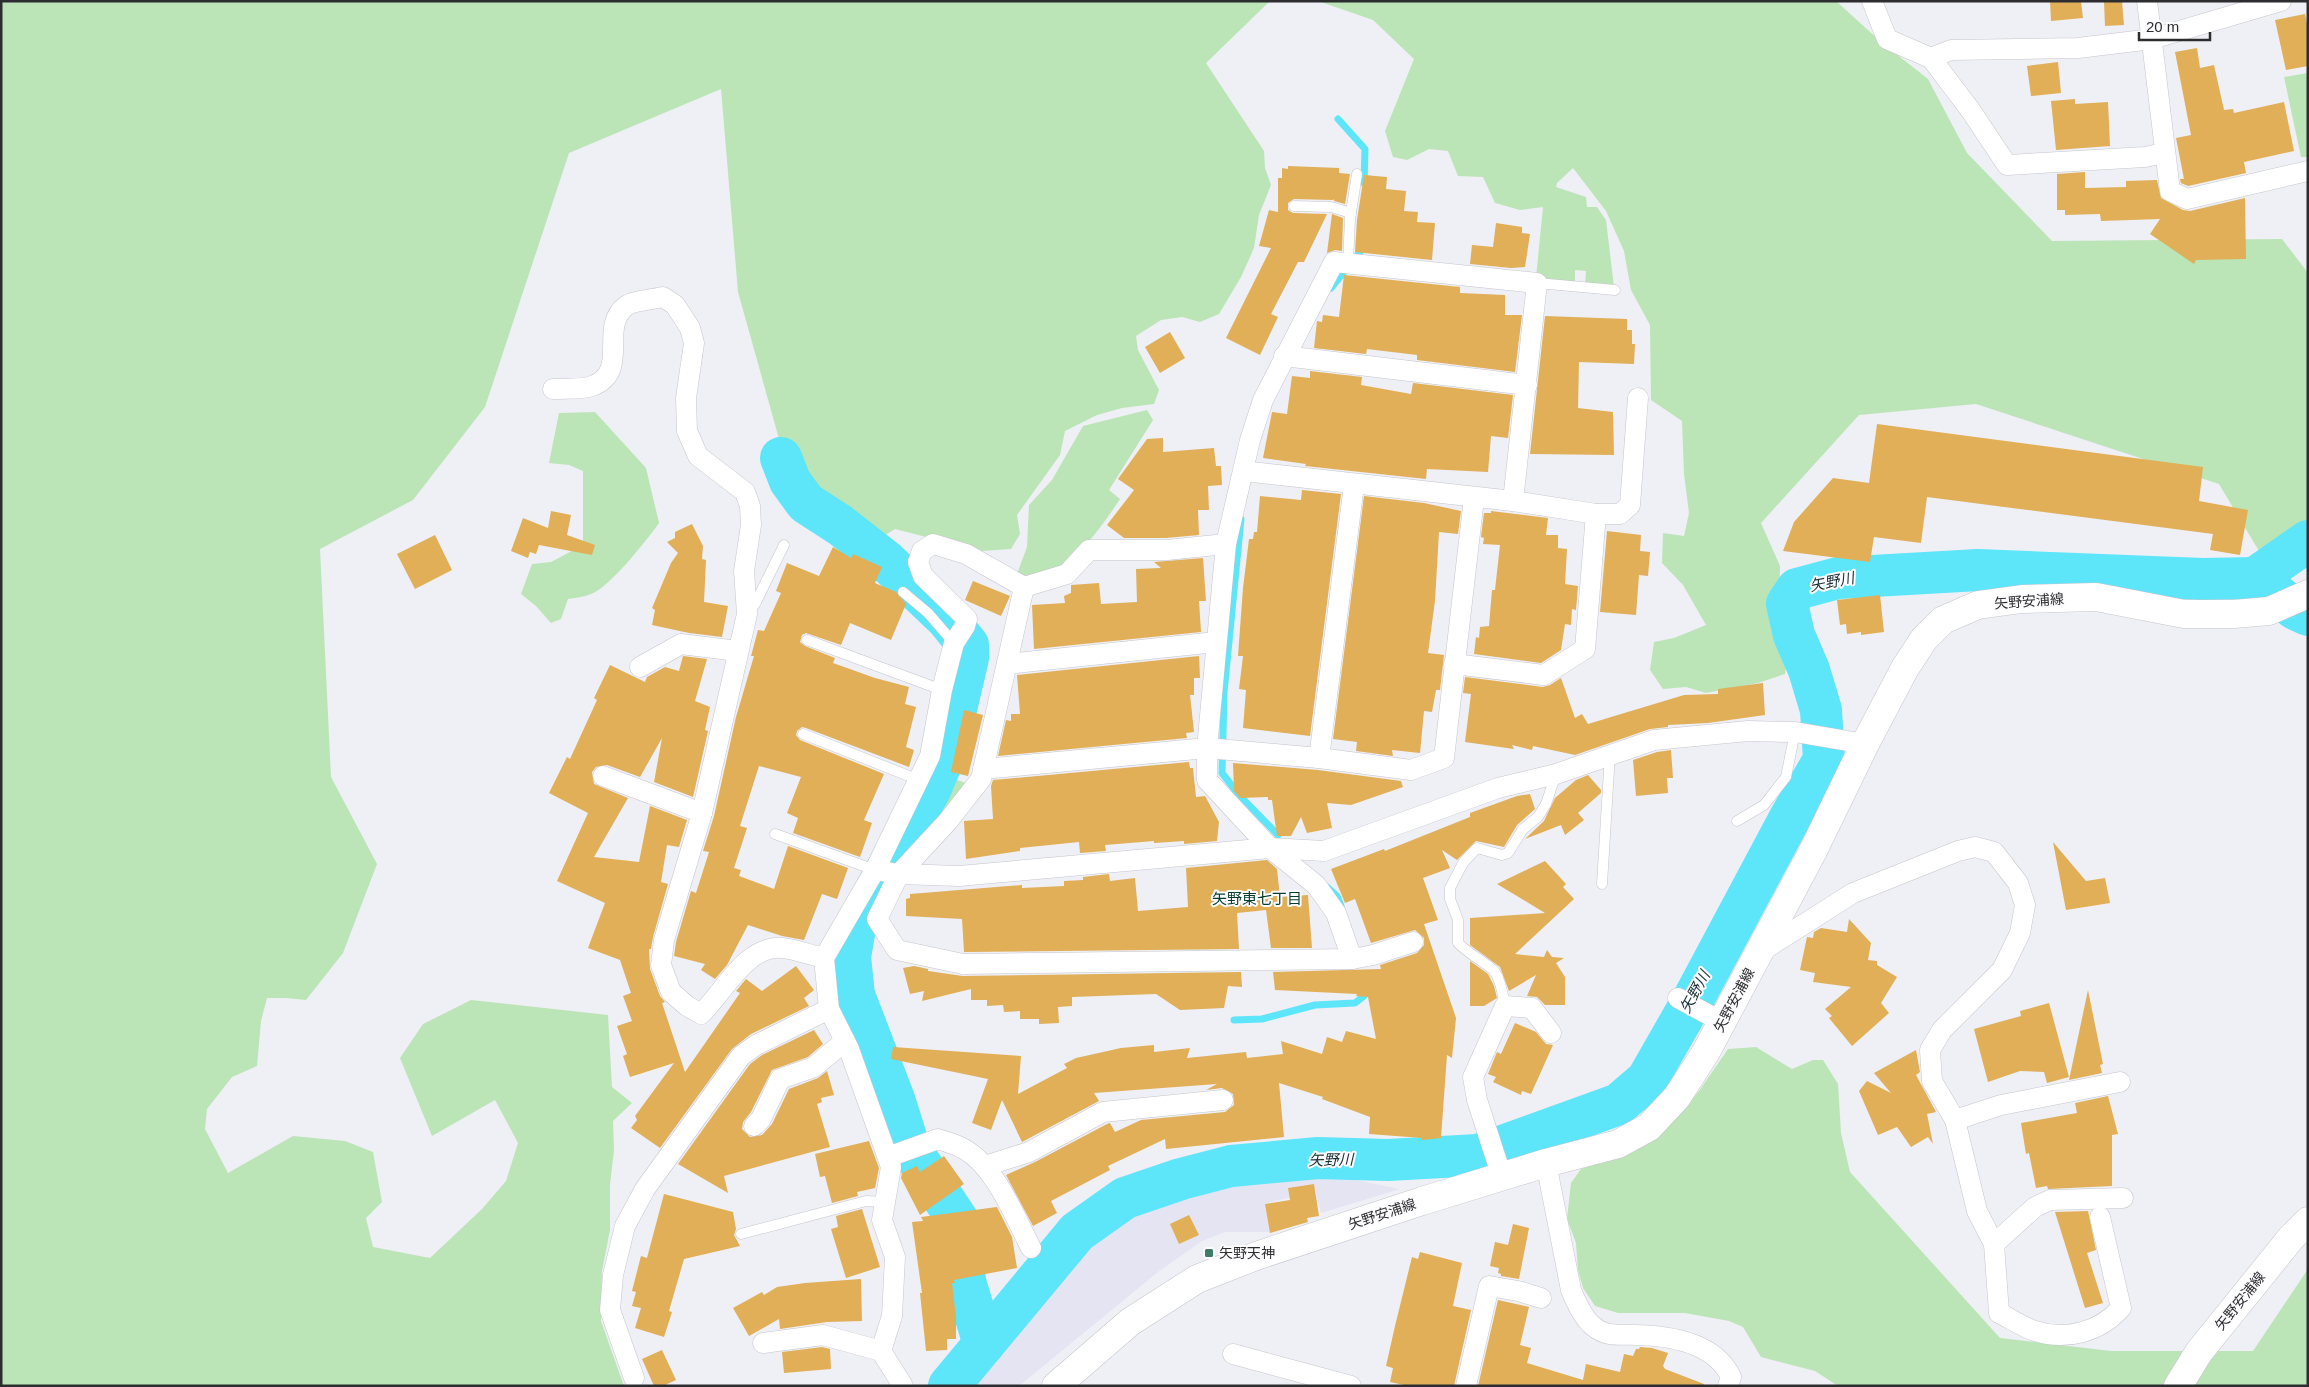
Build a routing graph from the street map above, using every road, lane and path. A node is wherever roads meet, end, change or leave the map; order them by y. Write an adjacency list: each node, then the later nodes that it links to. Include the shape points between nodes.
1 (1872, 1): 5 (street, via 1887,39)
2 (2147, 1): 4 (street)
3 (2281, 1): 4 (street)
4 (2152, 39): 5 (street, via 2078,48 1951,50); 6 (street)
5 (1931, 58): 6 (street, via 2007,165 2145,157)
6 (2164, 153): 7 (street, via 2170,190 2188,199)
7 (2308, 171)
8 (1358, 174): 10 (lane)
9 (1294, 206): 10 (lane, via 1331,207)
10 (1351, 214): 11 (lane)
11 (1348, 263): 12 (street); 14 (street, via 1334,262)
12 (1537, 282): 13 (lane); 15 (street)
13 (1615, 290)
14 (1284, 356): 15 (street); 18 (street, via 1262,400)
15 (1527, 384): 21 (street)
16 (553, 389): 28 (street, via 592,386 607,375 613,362 613,322 626,305 664,297 675,305 690,328 694,343 686,398 687,431 698,456 745,492 750,506 751,525 744,571)
17 (1638, 398): 22 (street, via 1630,506 1620,514)
18 (1243, 471): 19 (street); 23 (street)
19 (1354, 485): 20 (street); 42 (street)
20 (1474, 498): 21 (street); 34 (street)
21 (1513, 501): 22 (street)
22 (1596, 514): 34 (street, via 1585,649 1544,675)
23 (1226, 544): 25 (street, via 1167,550 1089,550 1067,574); 31 (street)
24 (784, 545): 28 (lane, via 756,604)
25 (1024, 587): 29 (street, via 966,554 933,544 922,551 918,562 923,576 967,618); 33 (street)
26 (903, 592): 29 (lane)
27 (2308, 594): 39 (main road, 矢野安浦線, via 2269,610 2234,614 2184,614 2096,597 2022,599 1978,605 1943,620 1924,639)
28 (747, 614): 32 (street)
29 (959, 635): 36 (street)
30 (807, 640): 36 (lane)
31 (1216, 642): 33 (street); 40 (street)
32 (738, 652): 35 (street, via 681,644); 47 (street)
33 (1007, 664): 43 (street)
34 (1454, 664): 42 (street, via 1444,758 1411,770)
35 (640, 666)
36 (942, 690): 46 (street, via 930,756)
37 (1795, 732): 39 (street); 41 (street, via 1748,731 1654,740); 48 (lane, via 1786,777 1764,805)
38 (803, 734): 46 (lane)
39 (1865, 744): 55 (main road, 矢野安浦線)
40 (1207, 748): 42 (street); 43 (street); 50 (street, via 1207,780)
41 (1610, 754): 44 (street); 53 (lane)
42 (1320, 758)
43 (983, 769): 52 (street, via 980,779 948,821)
44 (1556, 774): 50 (street, via 1498,788 1324,851); 59 (lane, via 1546,804 1538,817 1523,829 1508,853 1502,855 1477,848 1463,863 1450,888 1450,899 1458,920 1458,943 1494,971)
45 (603, 776): 47 (street)
46 (919, 780): 51 (street)
47 (702, 813): 56 (street, via 664,940 661,965 671,992 701,1014 748,959 764,949 782,948)
48 (1737, 821)
49 (776, 834): 51 (lane)
50 (1270, 848): 52 (street, via 959,876); 57 (street, via 1316,885 1336,913)
51 (875, 870): 52 (street); 56 (street)
52 (899, 874): 57 (street, via 877,919 898,950 963,964)
53 (1602, 884)
54 (1413, 942): 57 (street)
55 (1759, 952): 61 (main road, 矢野安浦線); 66 (street, via 1853,893 1958,851 1975,847 1994,852 2018,883 2025,905 2020,933 2002,970 1942,1030 1930,1050 1932,1080)
56 (824, 958): 60 (street)
57 (1352, 959)
58 (1678, 998): 61 (street)
59 (1505, 1006): 62 (street, via 1532,1008); 71 (street, via 1473,1077 1477,1100)
60 (829, 1009): 63 (street); 83 (street, via 756,1045 741,1056 645,1189 625,1226 613,1275 610,1310)
61 (1722, 1022): 69 (main road, 矢野安浦線, via 1677,1097 1650,1127 1618,1144)
62 (1551, 1033)
63 (845, 1042): 67 (street, via 814,1066 780,1079 761,1119); 68 (street)
64 (2120, 1082): 66 (street, via 2001,1105)
65 (1223, 1100): 70 (street, via 1104,1112 1029,1152)
66 (1955, 1120): 77 (street, via 1977,1211)
67 (754, 1126)
68 (888, 1157): 70 (street, via 938,1139 964,1149); 73 (street, via 891,1167)
69 (1546, 1163): 71 (main road, 矢野安浦線); 88 (street, via 1571,1290 1593,1326 1619,1336 1637,1334 1667,1338 1705,1349 1728,1369 1731,1377)
70 (985, 1166): 78 (street)
71 (1502, 1177): 85 (main road, 矢野安浦線, via 1256,1256 1197,1279 1130,1322)
72 (2123, 1198): 77 (street, via 2050,1200 2035,1207)
73 (884, 1202): 76 (lane, via 866,1201); 81 (street, via 882,1220 895,1257 892,1316)
74 (2100, 1217): 77 (street, via 2121,1308 2110,1320 2090,1331 2056,1335 2034,1331 1999,1314)
75 (2308, 1221): 89 (main road, 矢野安浦線, via 2199,1352)
76 (741, 1234)
77 (1994, 1244)
78 (1031, 1248)
79 (1541, 1298): 87 (street, via 1489,1286)
80 (763, 1343): 81 (street, via 823,1335)
81 (881, 1351): 84 (street)
82 (1234, 1354): 86 (street)
83 (634, 1378)
84 (902, 1386)
85 (1056, 1386)
86 (1351, 1386)
87 (1466, 1386)
88 (1728, 1386)
89 (2178, 1386)

